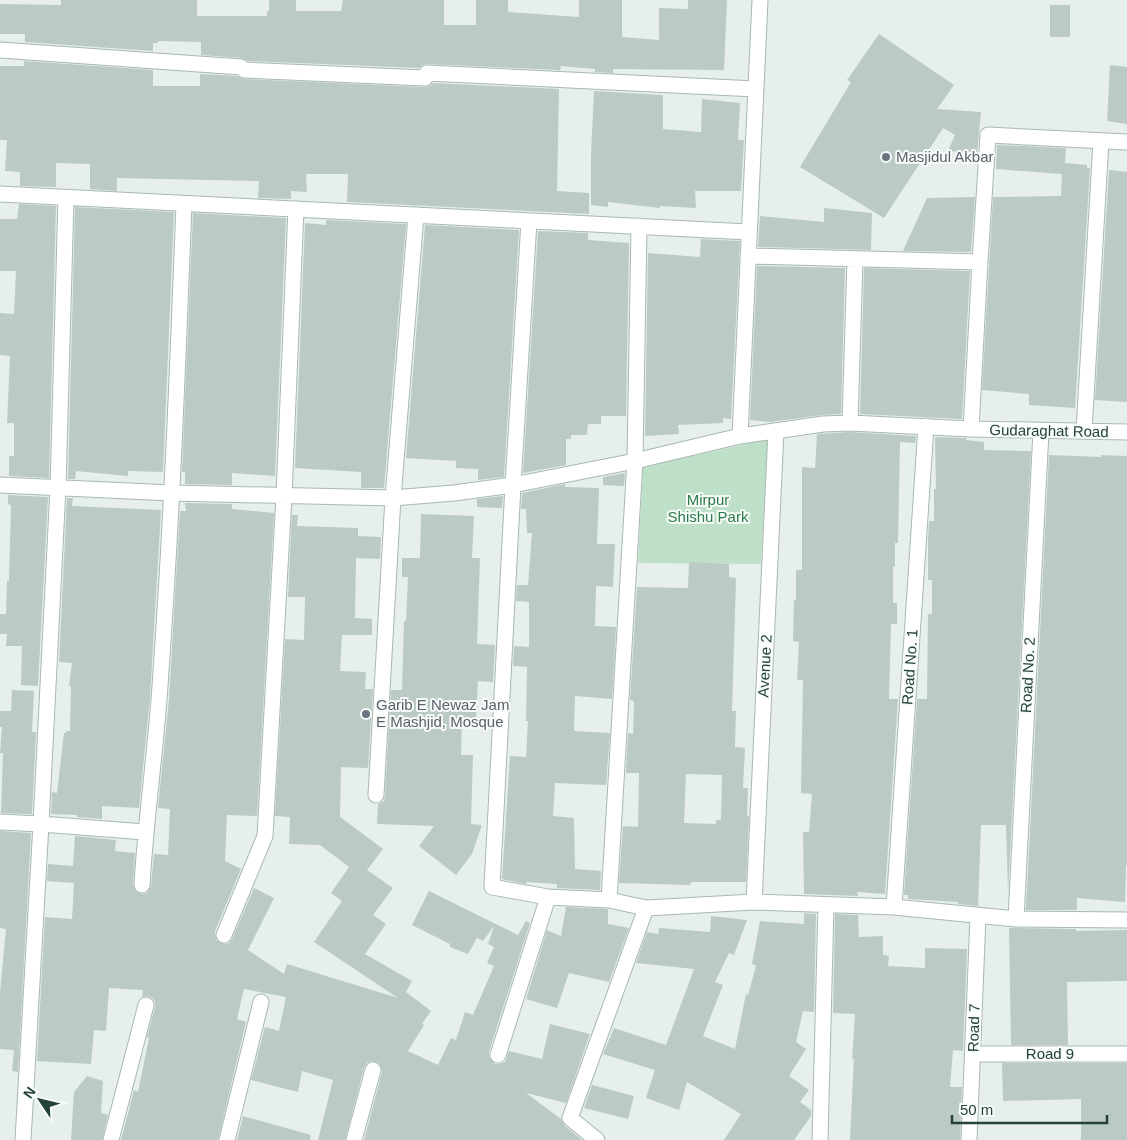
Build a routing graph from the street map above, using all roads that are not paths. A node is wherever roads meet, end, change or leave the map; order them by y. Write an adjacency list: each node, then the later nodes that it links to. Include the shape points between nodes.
1 (760, 0): 3 (street)
2 (0, 50): 3 (street, via 241,67 244,70 425,78 427,73)
3 (756, 89): 13 (street)
4 (1101, 141): 5 (street); 16 (street, via 988,135); 22 (street)
5 (1127, 142)
6 (0, 194): 7 (street)
7 (66, 198): 8 (street); 28 (street)
8 (184, 204): 9 (street); 29 (street)
9 (296, 209): 10 (street); 30 (street)
10 (416, 215): 11 (street); 31 (street)
11 (529, 221): 12 (street); 27 (street)
12 (639, 226): 13 (street); 25 (street)
13 (749, 232): 14 (street)
14 (748, 256): 15 (street); 24 (street)
15 (855, 259): 16 (street); 17 (street)
16 (980, 262): 19 (street)
17 (850, 423): 18 (street, Gudaraghat Road); 20 (street, Gudaraghat Road)
18 (926, 426): 19 (street, Gudaraghat Road); 41 (street, Road No. 1)
19 (972, 429): 21 (street, Gudaraghat Road)
20 (776, 431): 24 (street, Gudaraghat Road); 39 (street, Avenue 2)
21 (1041, 431): 22 (street, Gudaraghat Road); 45 (street, Road No. 2)
22 (1084, 431): 23 (street, Gudaraghat Road)
23 (1127, 432)
24 (740, 436): 25 (street, Gudaraghat Road)
25 (635, 461): 27 (street, Gudaraghat Road); 38 (street)
26 (0, 485): 28 (street, Gudaraghat Road)
27 (513, 485): 31 (street, Gudaraghat Road); 37 (street, via 492,887)
28 (58, 488): 29 (street, Gudaraghat Road); 34 (street)
29 (172, 493): 30 (street, Gudaraghat Road); 35 (street, via 161,674)
30 (284, 496): 31 (street, Gudaraghat Road); 46 (street, via 265,836)
31 (393, 498): 32 (street)
32 (376, 795)
33 (0, 822): 34 (street)
34 (42, 824): 35 (street); 53 (street)
35 (145, 832): 36 (street)
36 (142, 886)
37 (548, 897): 38 (street); 51 (street)
38 (610, 900): 42 (street)
39 (754, 902): 40 (street); 42 (street)
40 (826, 906): 41 (street); 58 (street)
41 (894, 907): 43 (street)
42 (646, 908): 57 (street, via 570,1118)
43 (978, 916): 45 (street); 49 (street, Road 7)
44 (1127, 916): 45 (street)
45 (1016, 919)
46 (224, 935)
47 (261, 1002): 55 (street)
48 (146, 1005): 54 (street)
49 (973, 1054): 50 (street, Road 9); 59 (street, Road 7)
50 (1127, 1054)
51 (498, 1055)
52 (373, 1070): 56 (street)
53 (23, 1140)
54 (111, 1140)
55 (227, 1140)
56 (354, 1140)
57 (597, 1140)
58 (820, 1140)
59 (969, 1140)

